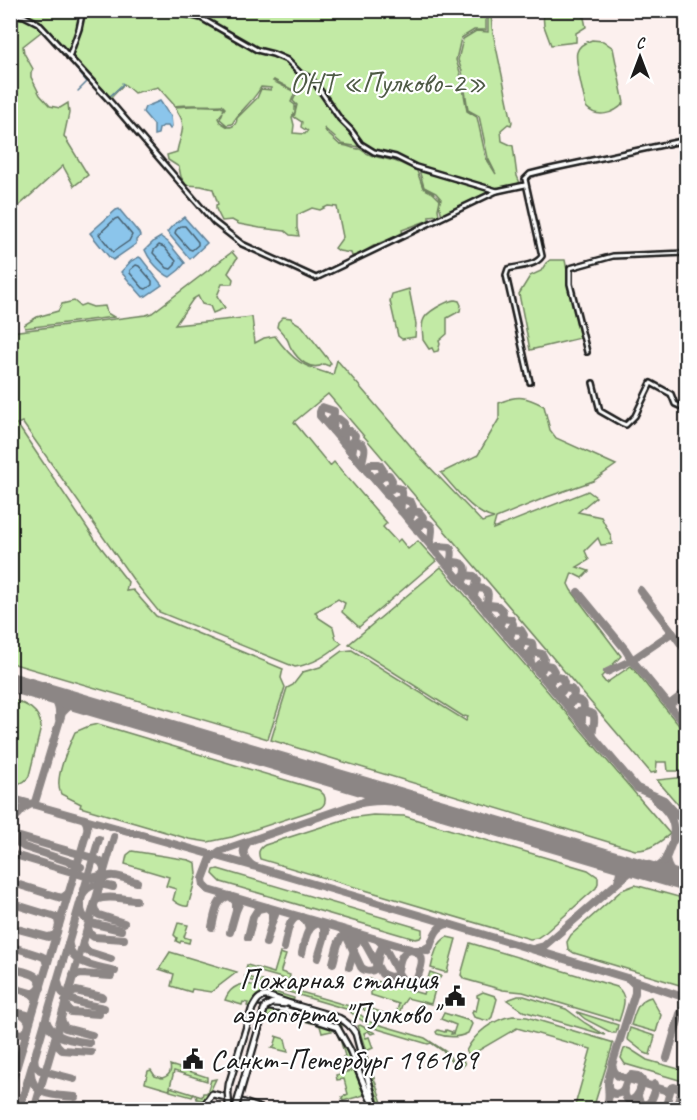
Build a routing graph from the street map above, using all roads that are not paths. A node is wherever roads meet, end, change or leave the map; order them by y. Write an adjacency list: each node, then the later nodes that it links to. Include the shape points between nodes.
1 (83, 10): 4 (street)
2 (175, 10): 7 (street, via 201,18 257,50 287,60 315,83 361,144 374,152)
3 (10, 14): 4 (street, via 38,23)
4 (69, 57): 7 (street, via 214,222 242,244 315,279)
5 (687, 140): 6 (street, via 530,174)
6 (525, 185): 7 (street); 10 (street, via 542,256 539,261 507,272)
7 (496, 191)
8 (687, 253): 9 (street, via 614,256 570,268)
9 (586, 352)
10 (530, 382)
11 (593, 383): 12 (street, via 600,411 626,425 635,416 651,383)
12 (687, 409)
13 (258, 1002): 15 (street, via 337,1027)
14 (291, 1004): 15 (street, via 339,1018 355,1032); 16 (street, bridge, via 272,1003 265,1007); 16 (street, bridge, via 267,996 257,999 228,1089)
15 (369, 1091): 17 (street)
16 (233, 1104): 18 (street, via 212,1094); 19 (street)
17 (376, 1109)
18 (203, 1110)
19 (265, 1110)

